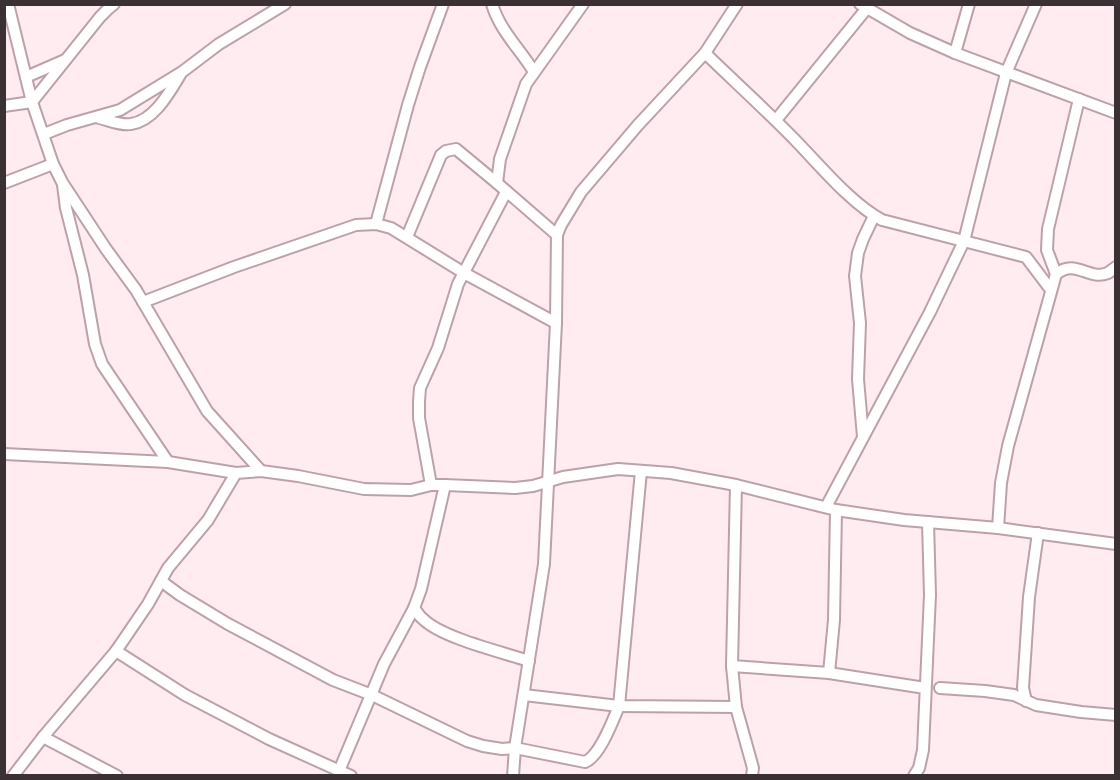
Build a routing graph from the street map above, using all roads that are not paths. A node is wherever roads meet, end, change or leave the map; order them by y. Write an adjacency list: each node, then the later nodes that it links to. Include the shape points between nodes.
1 (8, 4): 17 (street)
2 (114, 4): 13 (street)
3 (285, 4): 14 (street)
4 (443, 4): 31 (street, via 408,105)
5 (492, 4): 15 (street, via 506,35)
6 (583, 4): 15 (street)
7 (736, 4): 11 (street)
8 (969, 4): 12 (street)
9 (1036, 4): 16 (street)
10 (864, 6): 12 (street); 23 (street)
11 (705, 53): 23 (street); 32 (street, via 581,192)
12 (955, 53): 16 (street)
13 (68, 58): 17 (street); 19 (street)
14 (182, 72): 22 (street, via 120,111); 22 (street, via 169,93 141,121 130,125)
15 (534, 72): 28 (street, via 523,91 500,159)
16 (1006, 73): 18 (street); 34 (street)
17 (26, 77): 19 (street)
18 (1079, 99): 21 (street); 37 (street, via 1048,229 1047,250)
19 (32, 102): 20 (street); 24 (street)
20 (4, 106)
21 (1116, 113)
22 (96, 117): 24 (street)
23 (776, 120): 30 (street)
24 (44, 134): 25 (street)
25 (53, 164): 26 (street); 27 (street)
26 (62, 182): 39 (street); 43 (street, via 102,364)
27 (4, 183)
28 (497, 183): 29 (street); 33 (street, via 456,149 446,151)
29 (506, 192): 32 (street); 36 (street)
30 (874, 216): 34 (street); 41 (street, via 858,253 855,276)
31 (376, 224): 33 (street); 39 (street, via 357,225)
32 (557, 235): 40 (street)
33 (407, 237): 36 (street)
34 (964, 241): 38 (street, via 1026,257); 41 (street)
35 (1116, 267): 37 (street, via 1107,273 1093,274 1071,267)
36 (464, 273): 40 (street); 48 (street, via 420,388 419,418)
37 (1056, 274): 38 (street)
38 (1051, 290): 53 (street, via 1008,446)
39 (143, 302): 44 (street, via 207,411)
40 (556, 323): 47 (street)
41 (863, 437): 51 (street)
42 (4, 454): 43 (street)
43 (168, 462): 46 (street)
44 (261, 471): 46 (street); 48 (street, via 364,489 411,490)
45 (641, 471): 47 (street, via 618,469); 50 (street); 70 (street)
46 (236, 472): 56 (street, via 208,520)
47 (548, 482): 49 (street, via 515,488); 59 (street, via 544,564)
48 (431, 485): 49 (street)
49 (445, 485): 57 (street)
50 (736, 485): 51 (street); 60 (street)
51 (831, 508): 52 (street); 61 (street, via 834,620)
52 (928, 522): 53 (street); 62 (street)
53 (998, 528): 54 (street)
54 (1038, 533): 55 (street); 64 (street)
55 (1116, 544)
56 (161, 581): 58 (street); 66 (street, via 228,624 333,680)
57 (414, 608): 59 (street, via 431,626 457,638); 66 (street)
58 (116, 651): 73 (street); 75 (street, via 184,695)
59 (529, 661): 67 (street)
60 (732, 666): 61 (street); 71 (street)
61 (829, 673): 65 (street)
62 (926, 675): 63 (street); 65 (street)
63 (940, 688): 65 (street); 68 (street)
64 (1023, 688): 68 (street); 69 (street)
65 (925, 692): 81 (street, via 923,750)
66 (372, 695): 74 (street, via 467,741); 75 (street)
67 (524, 695): 70 (street); 74 (street)
68 (1014, 695): 69 (street)
69 (1026, 701): 72 (street)
70 (619, 706): 71 (street); 74 (street, via 590,760)
71 (736, 707): 80 (street)
72 (1116, 715)
73 (43, 737): 76 (street); 77 (street)
74 (515, 748): 79 (street)
75 (339, 771): 78 (street)
76 (13, 776)
77 (117, 776)
78 (351, 776)
79 (513, 776)
80 (752, 776)
81 (914, 776)

